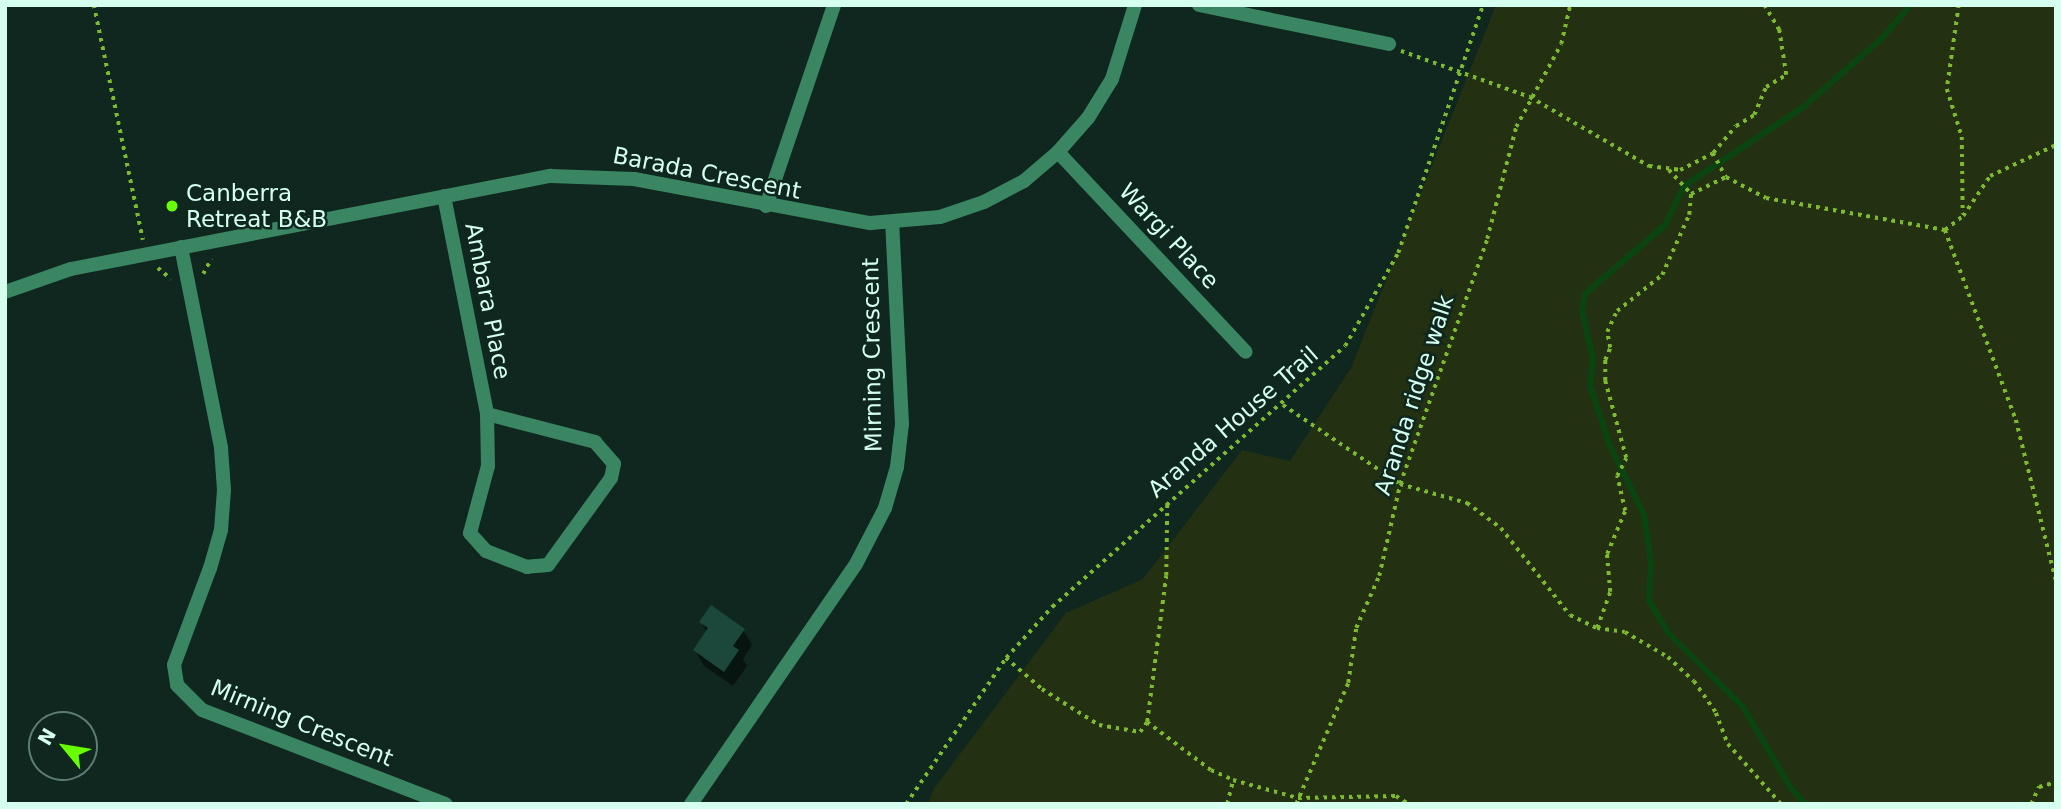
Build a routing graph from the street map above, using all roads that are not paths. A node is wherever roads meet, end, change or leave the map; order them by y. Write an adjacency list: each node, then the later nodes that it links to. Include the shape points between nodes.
1 (834, 5): 7 (street)
2 (1135, 5): 5 (street, Barada Crescent, via 1112,79 1088,118)
3 (1199, 5): 4 (street)
4 (1389, 44)
5 (1058, 152): 8 (street, Barada Crescent, via 1024,181 984,202 940,216); 11 (street, Wargi Place)
6 (444, 196): 7 (street, Barada Crescent, via 551,176 592,174); 9 (street, Barada Crescent); 12 (street, Ambara Place)
7 (766, 206): 8 (street, Barada Crescent, via 826,218)
8 (892, 223): 14 (street, Mirning Crescent, via 901,424 897,467 885,508 856,564)
9 (181, 247): 10 (street, Barada Crescent, via 71,269); 13 (street, Mirning Crescent, via 221,448 225,490 221,530 174,666 177,685 202,710)
10 (5, 292)
11 (1246, 352)
12 (487, 414): 12 (street, Ambara Place, via 594,442 609,452 614,464 611,478 548,565 527,566 486,551 470,533 488,466)
13 (446, 804)
14 (691, 804)

